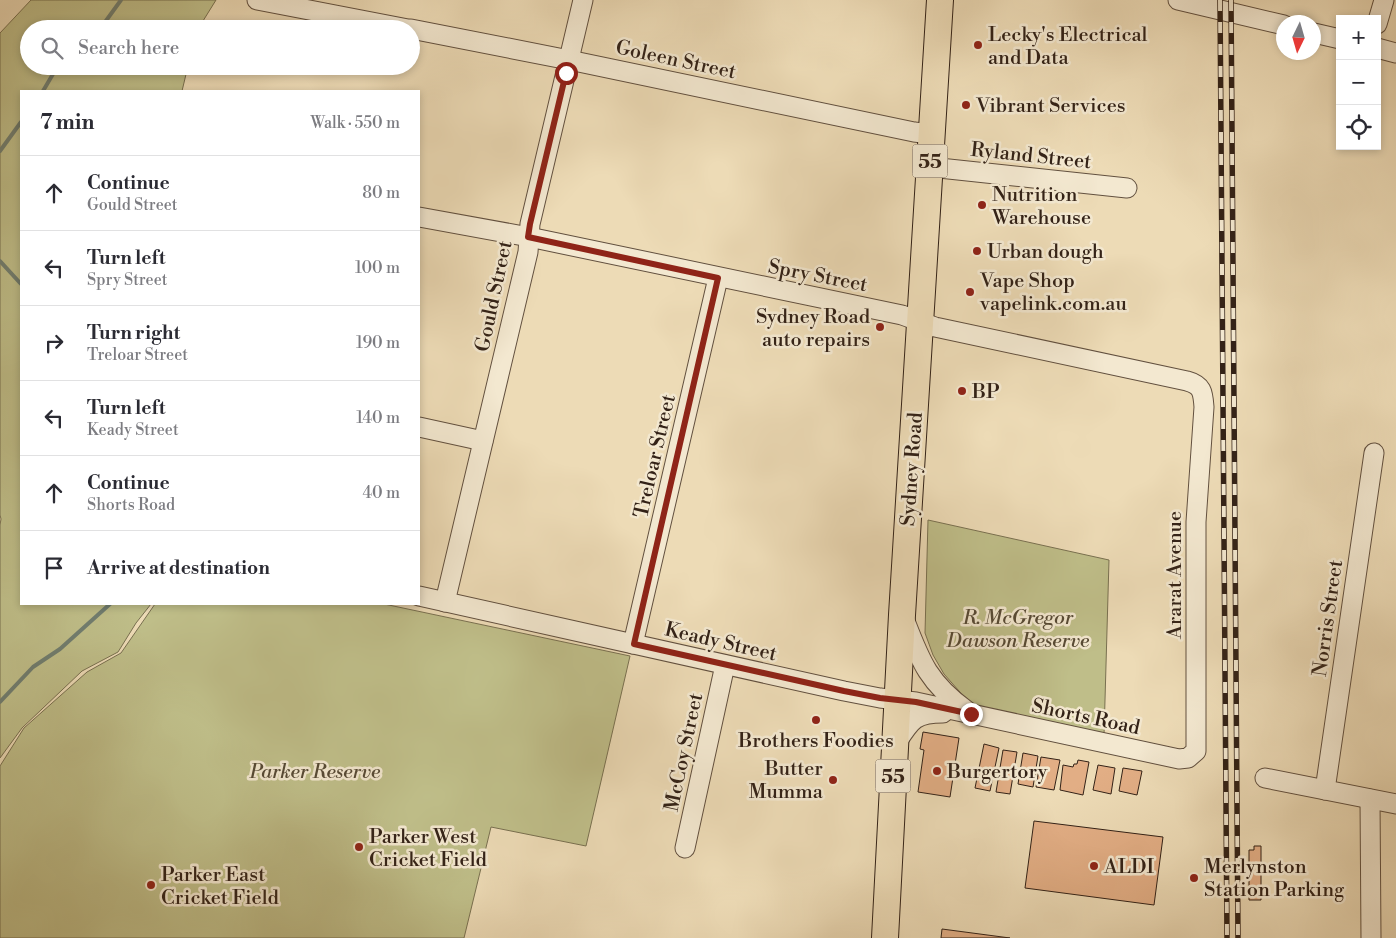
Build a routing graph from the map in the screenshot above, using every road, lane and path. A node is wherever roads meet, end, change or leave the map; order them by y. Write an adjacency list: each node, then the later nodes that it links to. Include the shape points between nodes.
1 (258, 0): 7 (street, Goleen Street)
2 (583, 0): 14 (street, Gould Street)
3 (940, 0): 15 (highway, Sydney Road / 55)
4 (1178, 0): 8 (street)
5 (1384, 0): 6 (street)
6 (1380, 15)
7 (363, 20)
8 (1276, 23)
9 (420, 31): 14 (street, Goleen Street)
10 (1321, 34): 11 (street)
11 (1336, 38)
12 (1381, 49): 13 (street)
13 (1396, 53)
14 (569, 60): 15 (street, Goleen Street); 19 (street, Gould Street)
15 (932, 134): 16 (highway, Sydney Road / 55)
16 (930, 167): 17 (street, Ryland Street); 21 (highway, Sydney Road / 55)
17 (1127, 188)
18 (420, 217): 19 (street, Spry Street)
19 (528, 237): 20 (street, Spry Street); 24 (street, Gould Street, via 528,252)
20 (718, 278): 21 (street, Spry Street); 29 (street, Treloar Street)
21 (920, 321): 22 (street, Spry Street, via 1194,383); 28 (highway, Sydney Road / 55)
22 (1203, 392): 34 (street, Ararat Avenue, via 1196,522 1197,747)
23 (420, 426): 24 (street)
24 (483, 441): 27 (street, Gould Street)
25 (1374, 453): 36 (street, Norris Street)
26 (420, 596): 27 (street, Keady Street)
27 (445, 602): 29 (street, Keady Street)
28 (902, 615): 31 (highway, Sydney Road / 55); 32 (street, Shorts Road, via 924,667 934,682)
29 (634, 644): 30 (street, Keady Street)
30 (725, 665): 31 (street, Keady Street); 39 (street, McCoy Street)
31 (898, 700): 32 (street, Shorts Road); 33 (highway, Sydney Road / 55)
32 (965, 713): 33 (street, Shorts Road, via 932,713 916,717); 34 (street, Shorts Road, via 1179,759)
33 (895, 746): 40 (highway, Sydney Road / 55)
34 (1192, 756)
35 (1264, 778): 36 (street)
36 (1325, 790): 37 (street)
37 (1370, 799): 38 (street); 41 (street)
38 (1396, 804)
39 (685, 848)
40 (884, 938)
41 (1371, 938)

